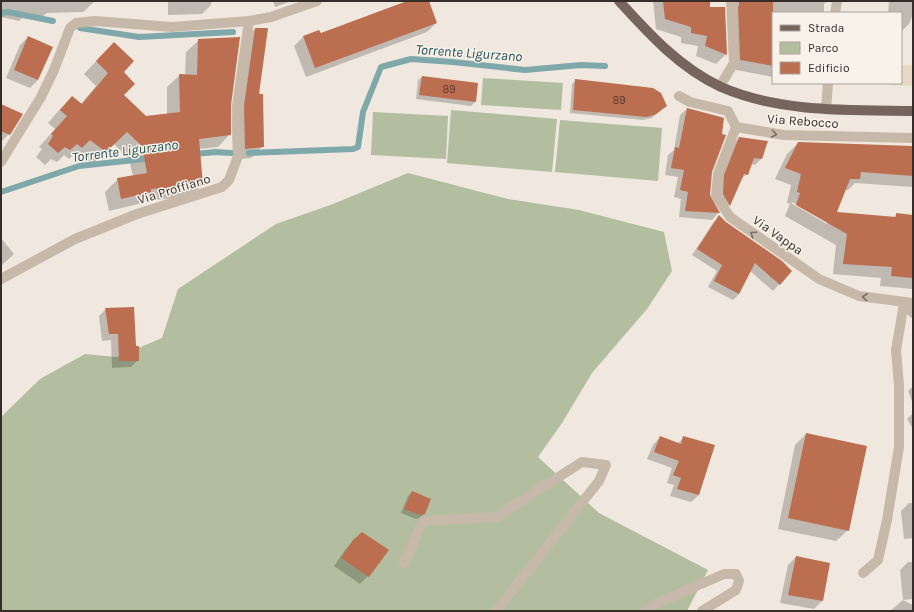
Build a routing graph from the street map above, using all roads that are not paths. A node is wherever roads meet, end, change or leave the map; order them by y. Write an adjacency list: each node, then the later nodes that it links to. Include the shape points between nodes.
1 (317, 1): 6 (street)
2 (620, 1): 8 (main road, via 669,52)
3 (731, 1): 8 (street, via 734,63)
4 (836, 1): 5 (street)
5 (836, 12)
6 (249, 22): 14 (street, via 172,27 87,21 73,25 41,97); 15 (street, Via Proffiano, via 237,106 238,156 229,180 222,187 137,214 76,239)
7 (828, 84): 10 (street)
8 (720, 86): 10 (main road, via 745,96 774,103)
9 (679, 96): 12 (street, via 690,102 728,111)
10 (826, 109): 11 (main road)
11 (913, 111)
12 (736, 127): 13 (street, Via Rebocco, one-way to 13, via 784,135); 16 (street, Via Vappa, one-way to 12, via 859,296 819,279 730,217 716,196 718,174)
13 (913, 138)
14 (1, 162)
15 (1, 279)
16 (908, 303): 17 (street); 19 (street, via 896,350 899,447 887,520 878,560)
17 (913, 313)
18 (404, 563): 20 (street, via 424,521 496,517 582,462 606,465 599,481)
19 (863, 573)
20 (496, 611)
21 (645, 611): 22 (street, via 724,574 736,574 739,581 736,590)
22 (702, 611)

